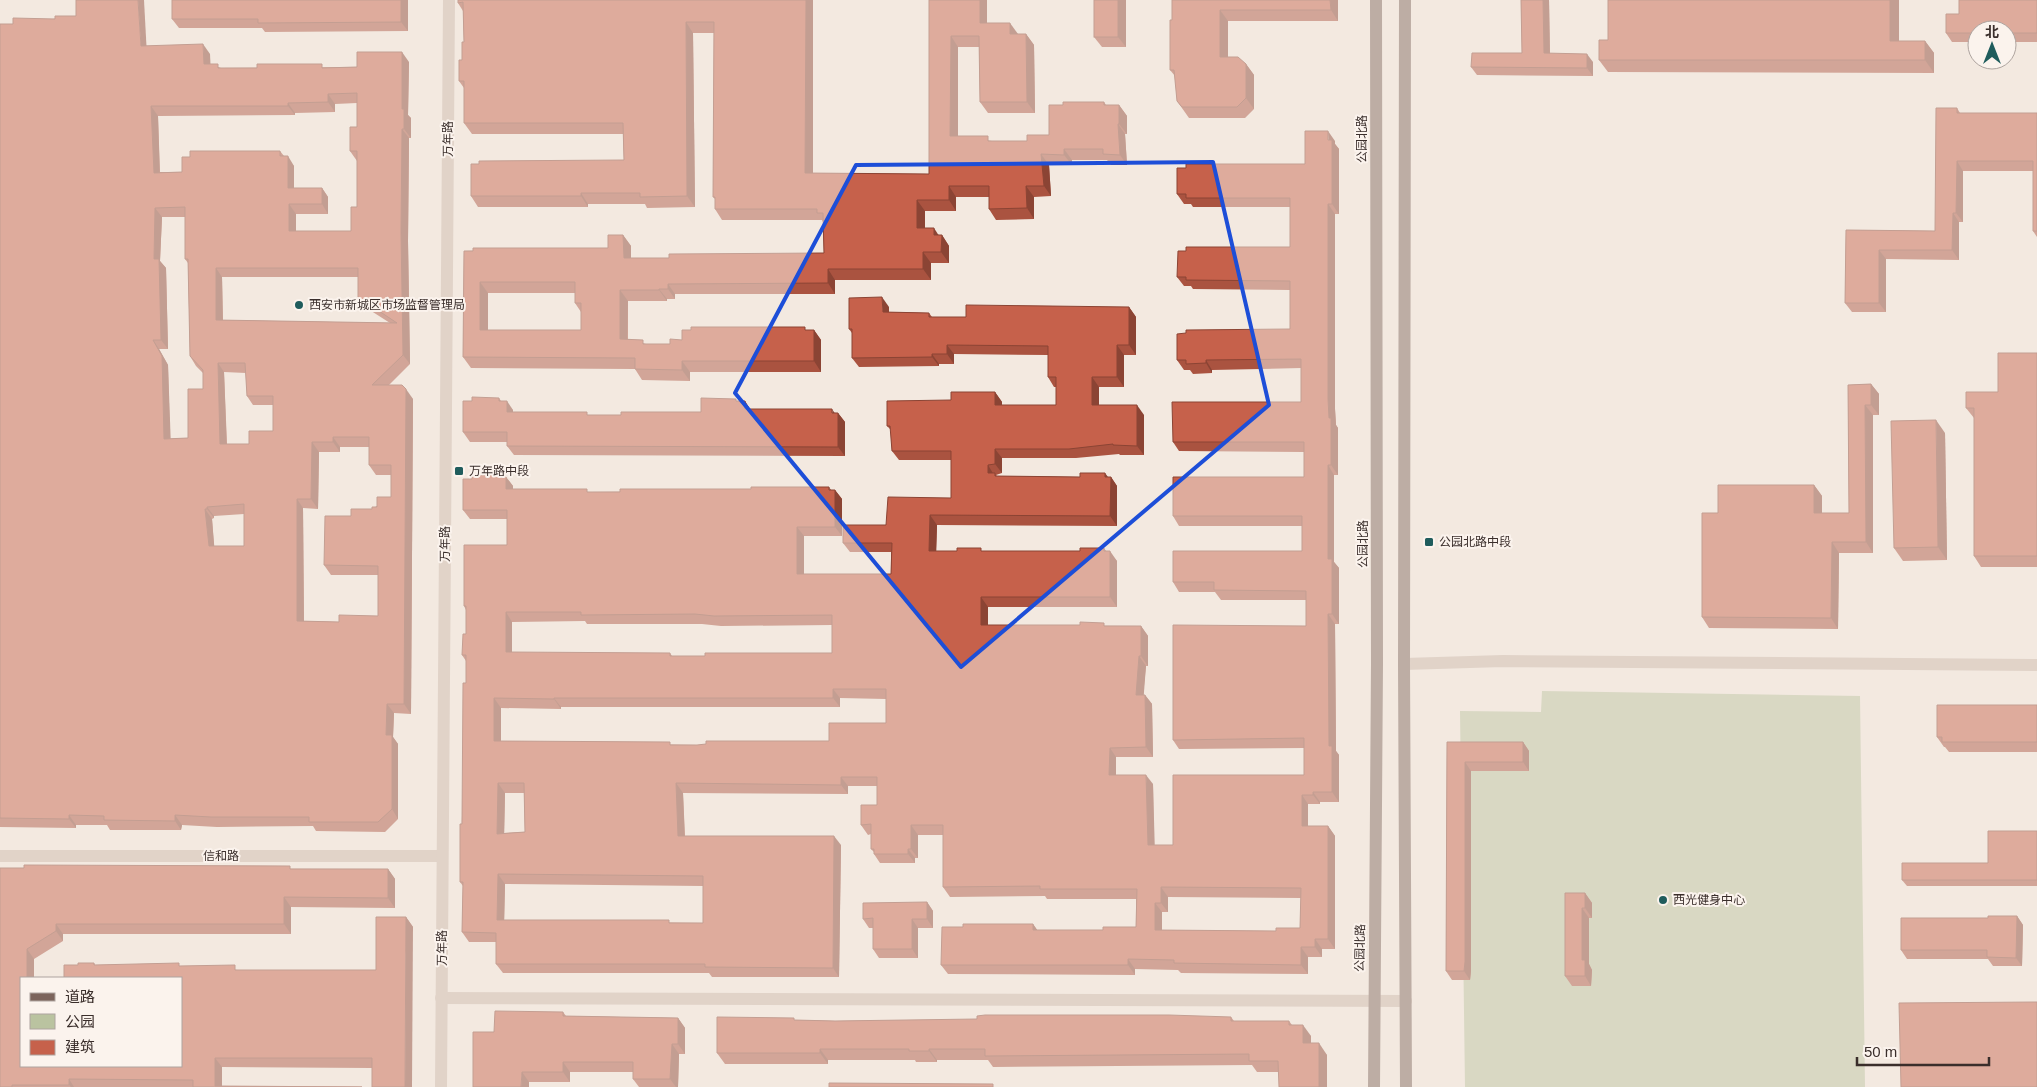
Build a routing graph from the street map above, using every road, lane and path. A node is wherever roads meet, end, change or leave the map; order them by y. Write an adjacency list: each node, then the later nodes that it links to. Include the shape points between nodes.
1 (449, 0): 7 (street, 万年路)
2 (1376, 0): 9 (main road, 公园北路)
3 (1405, 0): 4 (main road)
4 (1404, 664): 5 (street, via 1513,661); 10 (main road)
5 (2037, 665)
6 (0, 856): 7 (street, 信和路)
7 (442, 856): 8 (street, 万年路)
8 (441, 998): 9 (street); 11 (street, 万年路)
9 (1374, 1001): 10 (street); 12 (main road, 公园北路)
10 (1406, 1001): 13 (main road)
11 (441, 1087)
12 (1374, 1087)
13 (1406, 1087)

